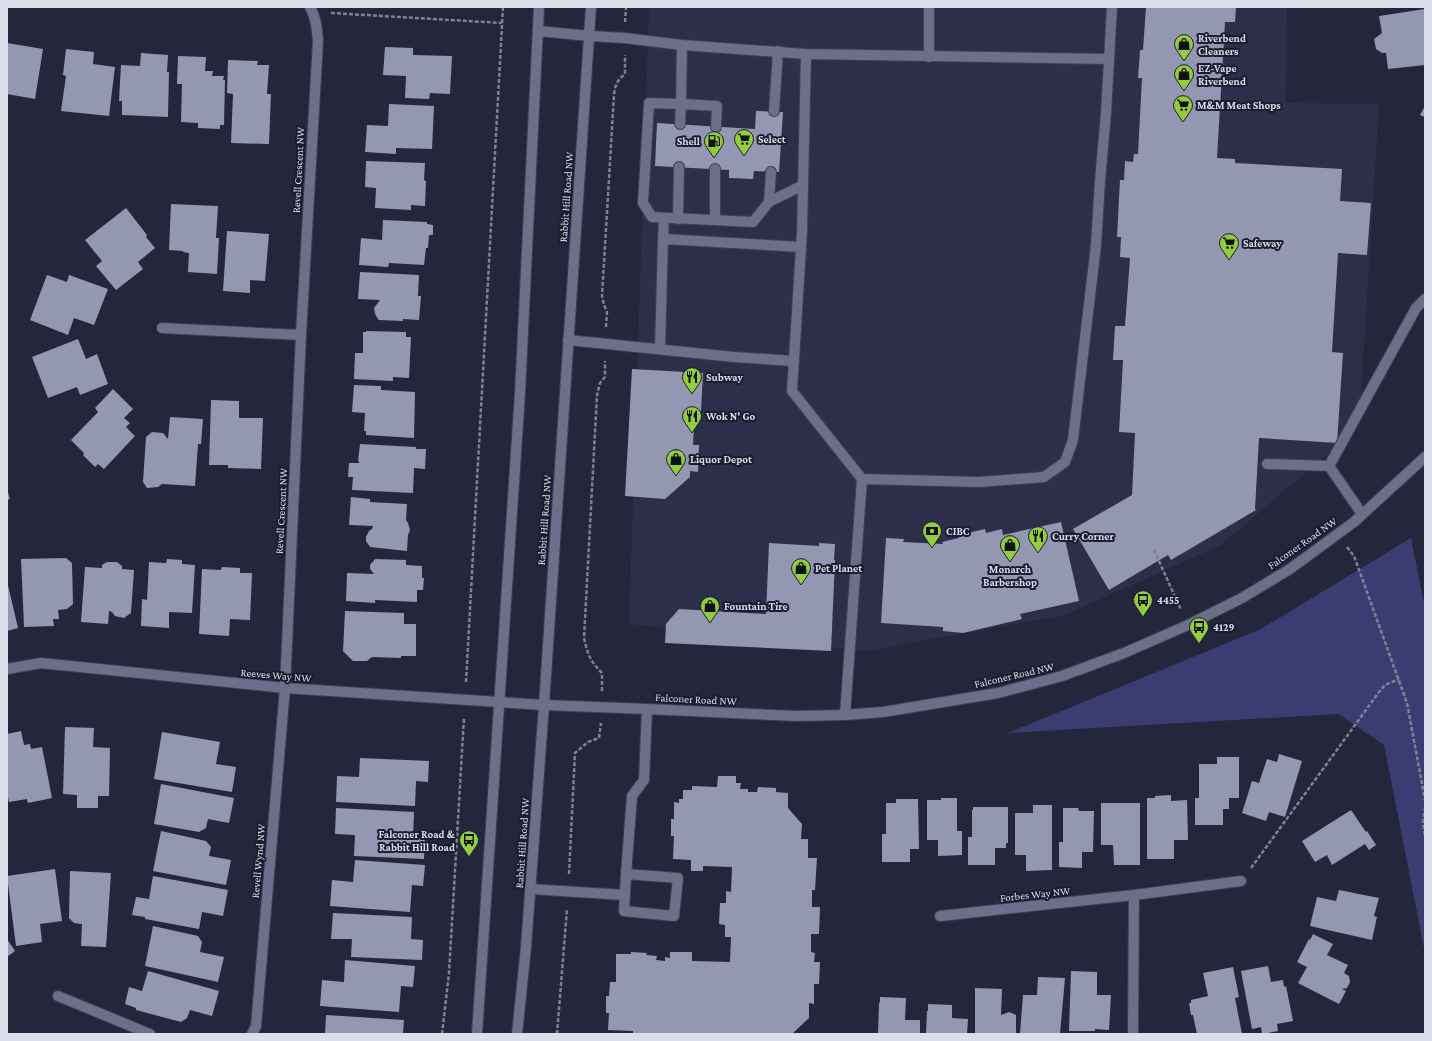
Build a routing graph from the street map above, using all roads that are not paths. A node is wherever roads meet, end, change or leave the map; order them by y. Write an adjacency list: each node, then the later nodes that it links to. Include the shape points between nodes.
1 (539, 7): 6 (street)
2 (591, 7): 7 (street, Rabbit Hill Road NW)
3 (929, 7): 11 (street)
4 (1112, 7): 12 (street)
5 (312, 10): 29 (street, Revell Crescent NW, via 318,41)
6 (538, 31): 7 (street); 40 (street, via 520,393)
7 (590, 36): 8 (street); 30 (street, Rabbit Hill Road NW)
8 (682, 45): 9 (street); 13 (street)
9 (778, 51): 10 (street); 14 (street)
10 (806, 54): 11 (street); 20 (street)
11 (929, 57): 12 (street)
12 (1109, 59): 36 (street, via 1096,245 1073,440 1065,462 1044,477 979,482)
13 (681, 104): 15 (street); 16 (street, via 717,106); 22 (street, via 649,103 643,203 652,217)
14 (774, 111)
15 (680, 124)
16 (716, 127)
17 (679, 167): 23 (street)
18 (715, 169): 24 (street)
19 (771, 172): 21 (street)
20 (802, 185): 21 (street); 26 (street)
21 (769, 202): 24 (street, via 753,222)
22 (664, 218): 23 (street); 25 (street)
23 (678, 218): 24 (street)
24 (714, 220)
25 (663, 239): 26 (street); 31 (street)
26 (801, 246): 32 (street)
27 (1425, 299): 35 (street, via 1416,308)
28 (162, 328): 29 (street)
29 (301, 335): 39 (street, Revell Crescent NW)
30 (568, 340): 31 (street); 41 (street, Rabbit Hill Road NW)
31 (660, 349): 32 (street)
32 (794, 361): 36 (street, via 792,391)
33 (1425, 457): 37 (street, Falconer Road NW)
34 (1267, 464): 35 (street)
35 (1329, 466): 37 (street)
36 (862, 479): 43 (street)
37 (1362, 514): 43 (street, Falconer Road NW, via 1290,569 1248,594 1124,654 1062,676 998,693 883,712)
38 (7, 669): 39 (street, Reeves Way NW, via 41,663)
39 (285, 688): 40 (street, Reeves Way NW); 52 (street, Revell Wynd NW, via 256,1026)
40 (499, 702): 41 (street, Reeves Way NW); 53 (street)
41 (544, 706): 42 (street, Falconer Road NW); 46 (street, Rabbit Hill Road NW)
42 (647, 709): 43 (street, Falconer Road NW, via 796,716); 44 (street, via 644,780 632,796)
43 (845, 715)
44 (626, 874): 47 (street); 47 (street, via 678,878 674,916 624,911)
45 (1241, 881): 48 (street, Forbes Way NW)
46 (530, 889): 47 (street); 54 (street, Rabbit Hill Road NW)
47 (625, 895)
48 (1134, 895): 49 (street, Forbes Way NW); 55 (street)
49 (940, 916)
50 (58, 996): 51 (street)
51 (150, 1034)
52 (252, 1034)
53 (477, 1034)
54 (517, 1034)
55 (1133, 1034)

